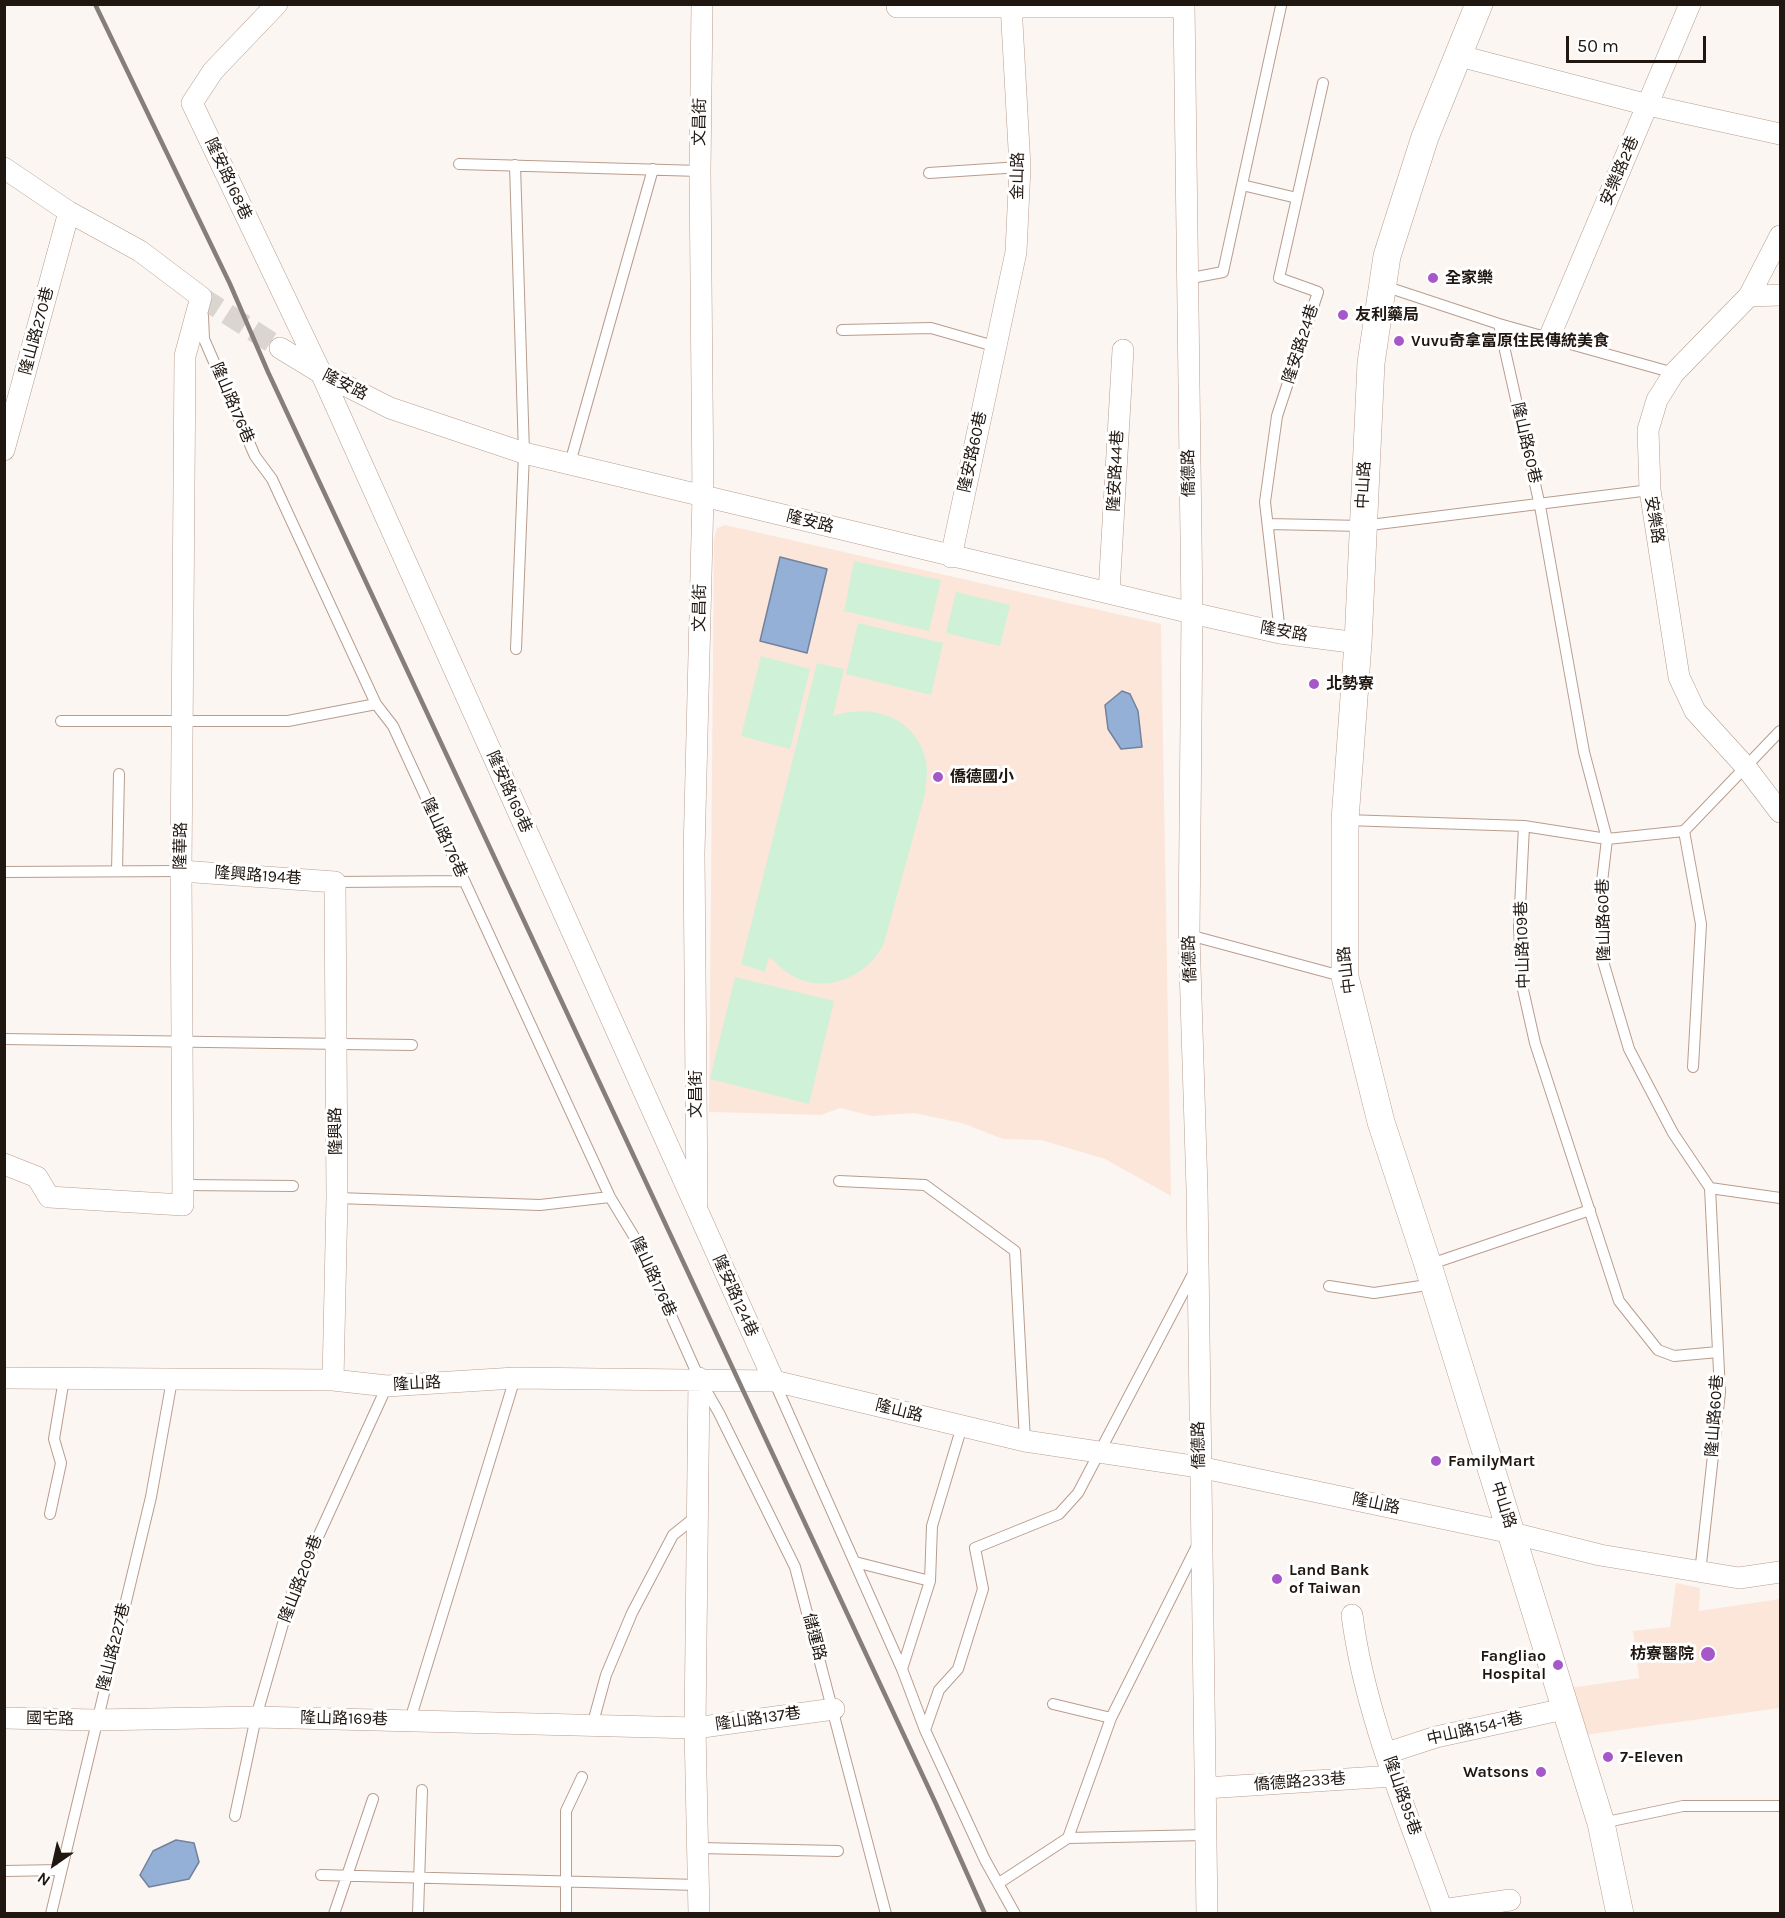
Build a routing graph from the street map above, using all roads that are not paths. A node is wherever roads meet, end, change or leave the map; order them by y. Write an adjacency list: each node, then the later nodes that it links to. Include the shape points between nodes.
1 (277, 4): 35 (street, 隆安路168巷, via 213,71 192,103)
2 (702, 4): 18 (street, 文昌街)
3 (1479, 4): 9 (street, 中山路)
4 (1690, 4): 11 (street, 安樂路2巷)
5 (1011, 5): 6 (street); 8 (street); 15 (street, 金山路)
6 (1184, 6): 24 (street, 僑德路)
7 (1281, 6): 20 (lane)
8 (897, 7)
9 (1456, 55): 11 (street); 25 (street, 中山路, via 1411,180 1387,256)
10 (1323, 84): 21 (lane, 隆安路24巷)
11 (1647, 105): 12 (street); 31 (street, 安樂路2巷)
12 (1780, 134)
13 (459, 164): 14 (lane)
14 (515, 165): 17 (lane); 38 (lane)
15 (1020, 167): 19 (lane); 32 (street, 金山路, via 1016,252)
16 (4, 168): 22 (street)
17 (653, 169): 18 (lane); 39 (lane)
18 (700, 171): 41 (street, 文昌街)
19 (929, 173)
20 (1242, 185): 21 (lane); 24 (lane, via 1223,273)
21 (1297, 198): 43 (lane, 隆安路24巷, via 1279,278 1317,292 1277,416 1265,502)
22 (69, 212): 28 (street, via 140,251); 37 (street, 隆山路270巷)
23 (1780, 236): 27 (street, 安樂路)
24 (1186, 279): 47 (street, 僑德路)
25 (1383, 286): 29 (lane); 44 (street, 中山路, via 1371,363)
26 (1780, 295): 27 (street)
27 (1749, 296): 36 (street, 安樂路)
28 (201, 297): 51 (lane, 隆山路176巷, via 204,339 255,456 272,479); 53 (street, 隆華路, via 184,356)
29 (1499, 324): 31 (lane); 42 (lane, 隆山路60巷)
30 (842, 330): 32 (lane, via 931,328)
31 (1549, 338): 36 (lane)
32 (994, 346): 45 (street, 隆安路60巷)
33 (280, 348): 35 (street, 隆安路)
34 (1123, 350): 46 (street, 隆安路44巷)
35 (321, 373): 38 (street, 隆安路, via 390,408); 83 (street, 隆安路169巷)
36 (1674, 373): 40 (street, 安樂路, via 1657,400 1648,430)
37 (4, 450)
38 (524, 453): 39 (street, 隆安路); 50 (lane)
39 (570, 463): 41 (street, 隆安路)
40 (1650, 490): 42 (lane); 55 (street, 安樂路, via 1680,677 1695,711)
41 (703, 496): 45 (street, 隆安路); 83 (street, 文昌街, via 694,853)
42 (1540, 506): 44 (lane); 61 (lane, 隆山路60巷, via 1584,752)
43 (1268, 525): 44 (lane); 48 (lane, 隆安路24巷)
44 (1362, 526): 49 (street, 中山路)
45 (951, 557): 46 (street, 隆安路)
46 (1109, 592): 47 (street, 隆安路)
47 (1192, 613): 48 (street, 隆安路); 67 (street, 僑德路)
48 (1280, 633): 49 (street, 隆安路)
49 (1358, 643): 58 (street, 中山路)
50 (516, 649)
51 (376, 705): 53 (lane, via 288,721); 65 (lane, 隆山路176巷, via 393,726)
52 (61, 722): 53 (lane)
53 (183, 722): 63 (street, 隆華路)
54 (1780, 731): 55 (lane)
55 (1745, 766): 57 (street, 安樂路); 60 (lane)
56 (119, 774): 62 (lane)
57 (1780, 812)
58 (1345, 820): 59 (lane); 68 (street, 中山路)
59 (1524, 826): 61 (lane); 82 (lane, 中山路109巷, via 1519,927 1522,985 1535,1043)
60 (1684, 831): 61 (lane); 73 (lane, via 1701,924)
61 (1607, 839): 78 (lane, 隆山路60巷, via 1602,882 1605,970 1629,1049 1673,1133)
62 (117, 871): 63 (lane); 64 (lane)
63 (181, 871): 66 (street, 隆興路194巷); 70 (street, 隆華路)
64 (4, 872)
65 (464, 881): 66 (lane); 79 (lane, 隆山路176巷)
66 (335, 882): 72 (street, 隆興路)
67 (1189, 935): 68 (lane); 84 (street, 僑德路)
68 (1345, 977): 85 (street, 中山路, via 1381,1122)
69 (4, 1039): 70 (lane)
70 (181, 1042): 72 (lane); 76 (street, 隆華路)
71 (412, 1045): 72 (lane)
72 (334, 1046): 80 (street, 隆興路)
73 (1694, 1067)
74 (4, 1164): 76 (street, 隆華路, via 37,1177 50,1197 183,1205)
75 (839, 1181): 97 (lane, via 925,1185 1015,1251)
76 (183, 1185): 77 (lane)
77 (293, 1186)
78 (1710, 1188): 81 (lane); 87 (lane, 隆山路60巷)
79 (610, 1197): 80 (lane, via 540,1205); 89 (lane, 隆山路176巷, via 641,1248)
80 (337, 1198): 93 (street, 隆興路)
81 (1780, 1198)
82 (1590, 1210): 85 (lane); 87 (lane, 中山路109巷, via 1619,1301 1658,1350 1674,1356)
83 (697, 1212): 94 (street, 隆安路124巷)
84 (1197, 1266): 98 (lane); 99 (street, 僑德路)
85 (1431, 1274): 86 (lane, via 1374,1293); 102 (street, 中山路)
86 (1329, 1286)
87 (1718, 1352): 106 (lane, 隆山路60巷, via 1720,1392)
88 (515, 1378): 89 (street, 隆山路); 95 (street, 隆山路); 117 (lane)
89 (699, 1378): 94 (street, 隆山路); 101 (street); 111 (lane, 儲運路, via 795,1567)
90 (64, 1379): 91 (street, 隆山路); 92 (street, 隆山路); 100 (lane, via 54,1439 61,1463)
91 (5, 1380)
92 (172, 1380): 93 (street, 隆山路); 116 (lane, 隆山路227巷, via 151,1497)
93 (333, 1380): 95 (street, 隆山路)
94 (774, 1381): 96 (street, 隆山路); 104 (lane)
95 (387, 1386): 113 (lane, 隆山路209巷, via 291,1596)
96 (962, 1426): 97 (street, 隆山路); 107 (lane, via 932,1526)
97 (1025, 1441): 98 (street, 隆山路)
98 (1101, 1451): 99 (street, 隆山路); 120 (lane, via 1078,1492 1059,1514 975,1548 983,1589 958,1669 939,1690)
99 (1199, 1467): 102 (street, 隆山路); 103 (street, 僑德路)
100 (50, 1514)
101 (698, 1515): 118 (lane, via 672,1535 632,1613 606,1675); 119 (street)
102 (1512, 1533): 106 (street, 隆山路, via 1600,1555); 112 (street, 中山路)
103 (1200, 1538): 115 (lane); 124 (street, 僑德路)
104 (855, 1562): 107 (lane); 109 (lane)
105 (1780, 1572): 106 (street, 隆山路, via 1739,1578)
106 (1700, 1573)
107 (930, 1581): 109 (lane)
108 (1352, 1615): 121 (street, 隆山路95巷, via 1357,1657)
109 (902, 1669): 120 (lane)
110 (1053, 1704): 115 (lane)
111 (834, 1709): 119 (street, 隆山路137巷); 148 (lane, 儲運路)
112 (1564, 1709): 121 (street, 中山路154-1巷, via 1436,1737); 129 (street, 中山路)
113 (256, 1717): 116 (street, 隆山路169巷); 117 (street, 隆山路169巷); 128 (lane, 隆山路209巷)
114 (4, 1718): 116 (street, 國宅路)
115 (1111, 1718): 131 (lane)
116 (96, 1720): 134 (lane, 隆山路227巷)
117 (410, 1720): 118 (street, 隆山路169巷)
118 (592, 1726): 119 (street, 隆山路169巷)
119 (695, 1728): 132 (street, 隆山路137巷)
120 (925, 1730): 140 (lane)
121 (1387, 1753): 122 (street, 隆山路95巷)
122 (1394, 1776): 124 (street, 僑德路233巷); 142 (street, 隆山路95巷, via 1442,1910)
123 (582, 1777): 139 (lane, via 566,1811)
124 (1205, 1788): 130 (street, 僑德路)
125 (422, 1790): 138 (lane)
126 (373, 1799): 137 (lane)
127 (1780, 1806): 129 (lane, via 1683,1806)
128 (235, 1816)
129 (1601, 1823): 151 (street, 中山路)
130 (1206, 1835): 131 (lane); 150 (street, 僑德路)
131 (1068, 1838): 140 (lane)
132 (699, 1848): 133 (lane); 141 (street, 隆山路137巷)
133 (838, 1851)
134 (61, 1870): 135 (lane); 143 (lane, 隆山路227巷)
135 (4, 1871)
136 (321, 1875): 137 (lane)
137 (347, 1875): 138 (lane); 144 (lane)
138 (420, 1877): 139 (lane); 145 (lane)
139 (566, 1881): 141 (lane); 146 (lane)
140 (999, 1882): 149 (lane)
141 (698, 1884): 147 (street, 隆山路137巷)
142 (1510, 1900)
143 (51, 1914)
144 (334, 1914)
145 (418, 1914)
146 (567, 1914)
147 (699, 1914)
148 (886, 1914)
149 (1015, 1914)
150 (1207, 1914)
151 (1620, 1914)

